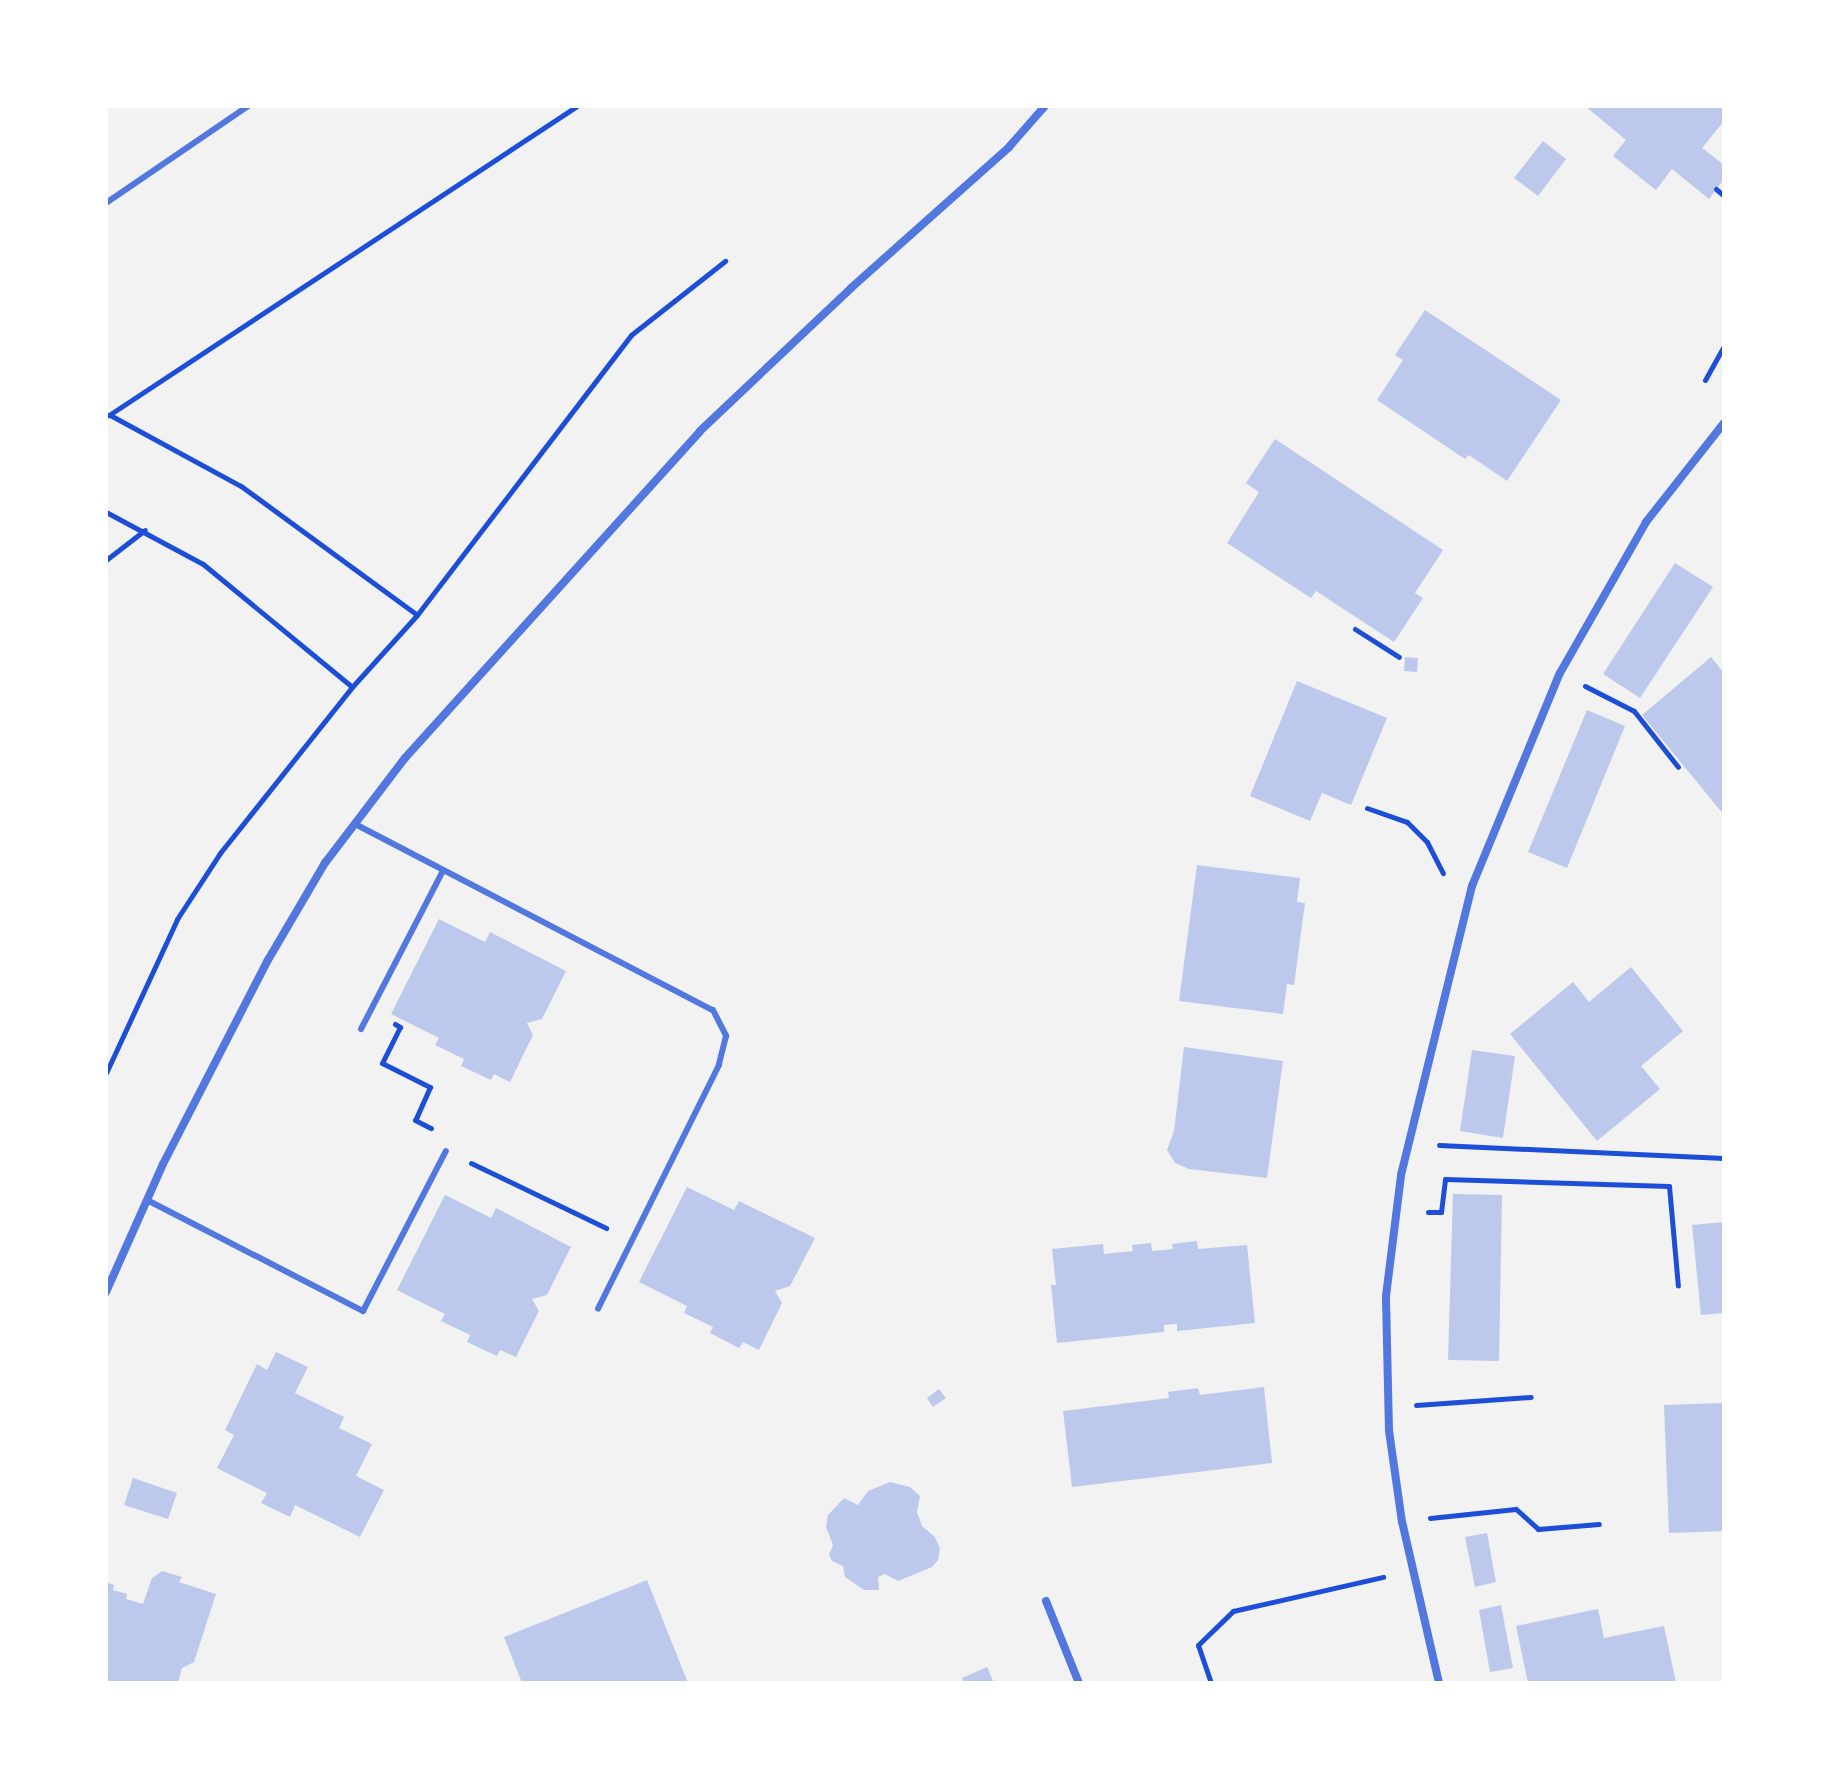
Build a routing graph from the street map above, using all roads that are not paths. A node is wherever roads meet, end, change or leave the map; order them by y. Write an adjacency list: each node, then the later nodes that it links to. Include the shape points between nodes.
1 (248, 106): 3 (lane)
2 (1045, 106): 5 (street, via 1009,147 700,431 405,758)
3 (106, 203)
4 (1724, 423): 14 (street, via 1646,522 1560,673 1467,904 1410,1140 1386,1296 1387,1408 1402,1522)
5 (355, 824): 6 (lane); 9 (street, via 325,863 268,960)
6 (443, 871): 7 (lane); 11 (lane, via 713,1010 726,1036 719,1065)
7 (361, 1029)
8 (446, 1151): 9 (lane, via 363,1311)
9 (147, 1200): 10 (street)
10 (106, 1292)
11 (598, 1309)
12 (1046, 1601): 13 (street)
13 (1079, 1683)
14 (1439, 1683)

